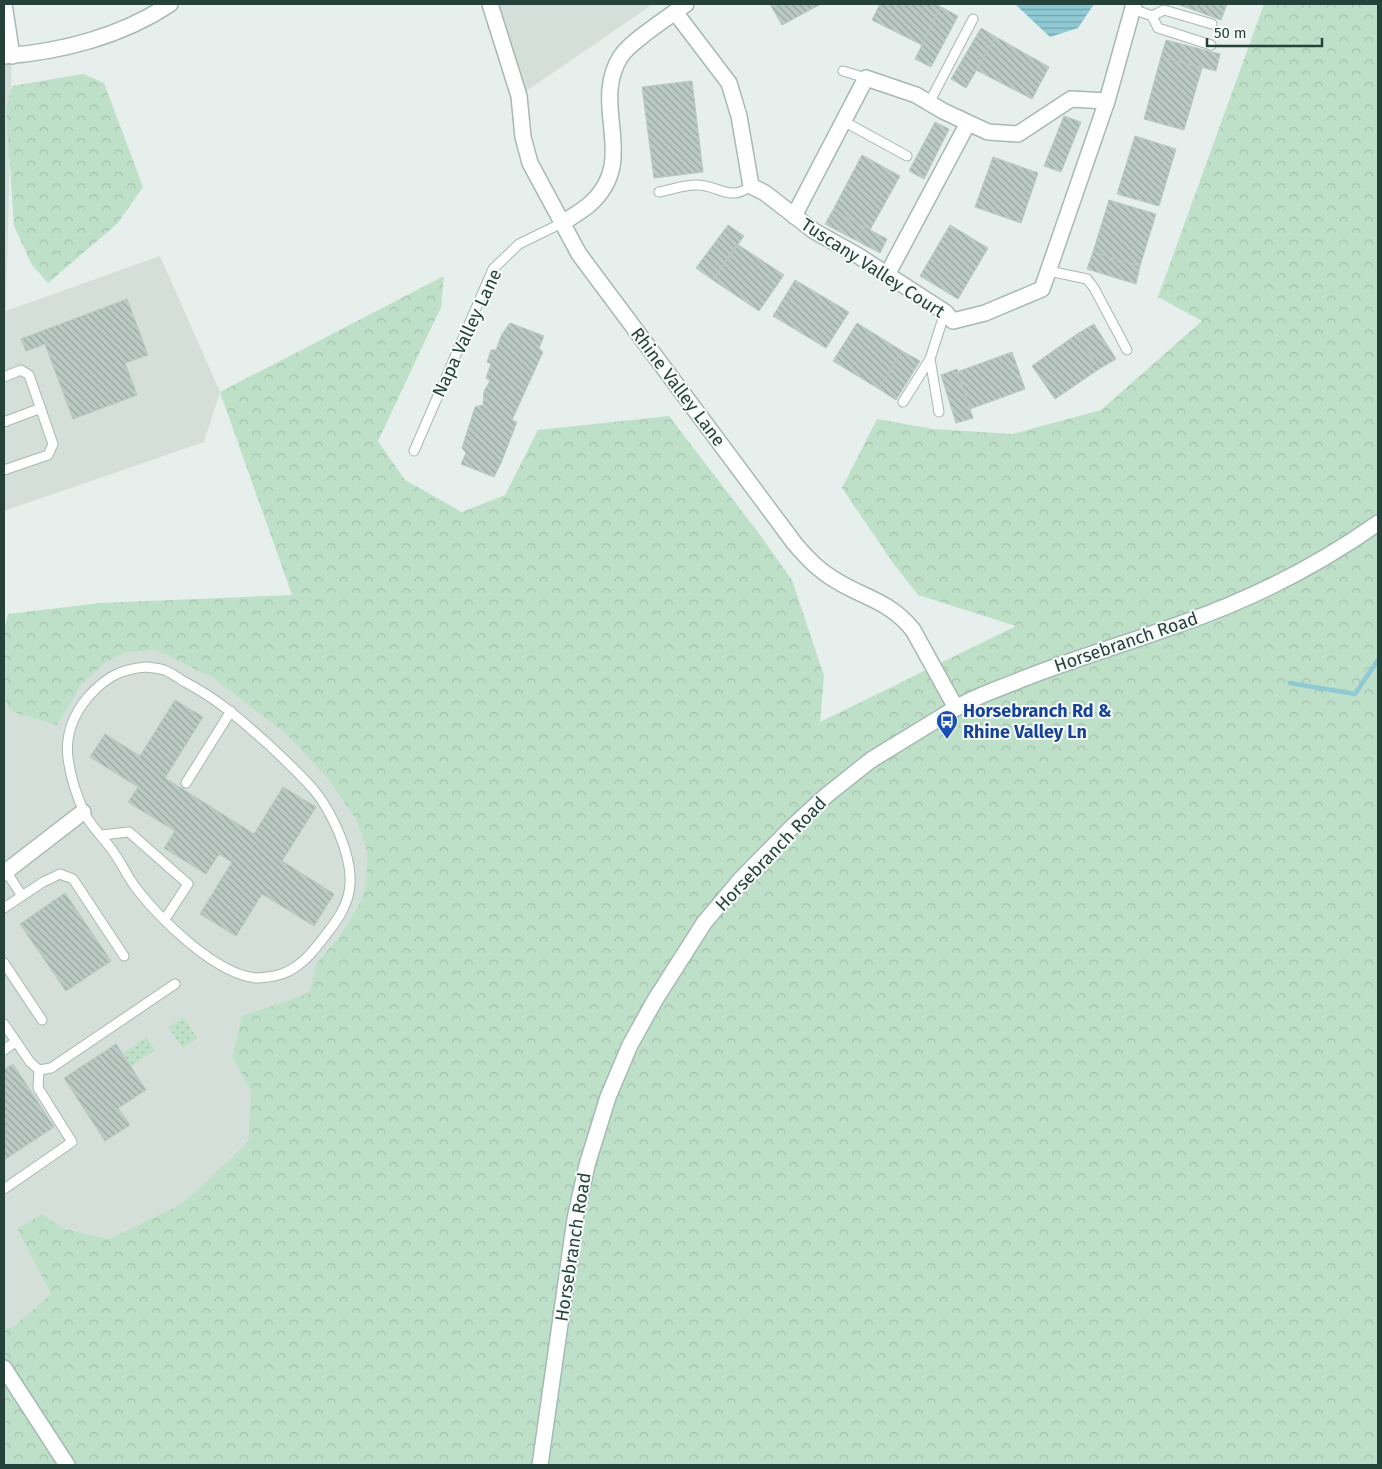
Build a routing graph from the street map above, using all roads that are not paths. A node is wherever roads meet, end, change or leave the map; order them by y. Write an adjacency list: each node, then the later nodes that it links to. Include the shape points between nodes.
1 (4, 4): 10 (street)
2 (170, 4): 10 (street, via 106,34 65,47)
3 (490, 4): 21 (street, Rhine Valley Lane, via 519,96 523,137 530,163)
4 (1133, 6): 6 (lane); 13 (street, Tuscany Valley Court)
5 (680, 8): 18 (street, via 729,83 739,116); 21 (street, Napa Valley Lane, via 621,56 609,86 614,164 603,189 592,202)
6 (1152, 16): 8 (lane, via 1164,10); 9 (lane, via 1158,28)
7 (973, 19): 14 (lane)
8 (1212, 24)
9 (1211, 45)
10 (8, 56)
11 (843, 71): 12 (lane)
12 (866, 78): 14 (street, via 916,95); 15 (street)
13 (1107, 101): 16 (street, via 1072,99 1018,134 988,132); 22 (street, Tuscany Valley Court)
14 (929, 103): 16 (street)
15 (844, 122): 17 (lane); 20 (street)
16 (968, 123): 23 (street)
17 (907, 156)
18 (751, 186): 19 (lane, via 743,192 730,194 710,186 695,185); 20 (street, Tuscany Valley Court)
19 (660, 192)
20 (794, 216): 23 (street, Tuscany Valley Court)
21 (562, 223): 32 (lane, Napa Valley Lane, via 519,244 493,269); 35 (street, Rhine Valley Lane, via 579,254 795,544 813,565 833,580 872,597 904,618)
22 (1048, 271): 24 (street, Tuscany Valley Court, via 1042,289 985,313 953,321); 25 (lane, via 1087,279)
23 (887, 275): 24 (street, Tuscany Valley Court)
24 (945, 312): 26 (lane)
25 (1128, 350)
26 (930, 359): 28 (lane); 30 (lane)
27 (4, 377): 29 (lane, via 21,370 29,375)
28 (903, 402)
29 (40, 408): 31 (lane); 33 (lane, via 53,444 48,455)
30 (939, 412)
31 (4, 422)
32 (414, 451)
33 (4, 470)
34 (1378, 523): 35 (street, Horsebranch Road, via 1310,568 1274,586 1182,624 1032,675)
35 (956, 708): 55 (street, Horsebranch Road, via 871,760 793,826 740,880 704,923 630,1045 608,1097 575,1219)
36 (231, 711): 37 (lane); 38 (lane, via 164,670 129,668 97,686 69,728 68,756); 43 (lane, via 315,791 334,821 350,868 346,903 333,926 302,963 278,976 263,978 233,972 207,956)
37 (186, 783)
38 (83, 812): 39 (lane); 40 (street)
39 (101, 835): 43 (lane, via 135,887); 43 (lane, via 129,832 188,884)
40 (5, 872): 41 (lane)
41 (22, 896): 42 (lane); 44 (lane, via 60,874 73,879)
42 (4, 908)
43 (165, 920)
44 (124, 956)
45 (4, 962): 47 (lane)
46 (175, 984): 51 (lane, via 51,1068)
47 (42, 1020)
48 (4, 1024): 49 (lane)
49 (15, 1042): 50 (lane); 51 (lane)
50 (4, 1050)
51 (39, 1069): 52 (lane, via 38,1088 72,1142)
52 (4, 1189)
53 (4, 1368): 54 (street)
54 (67, 1465)
55 (540, 1465)

